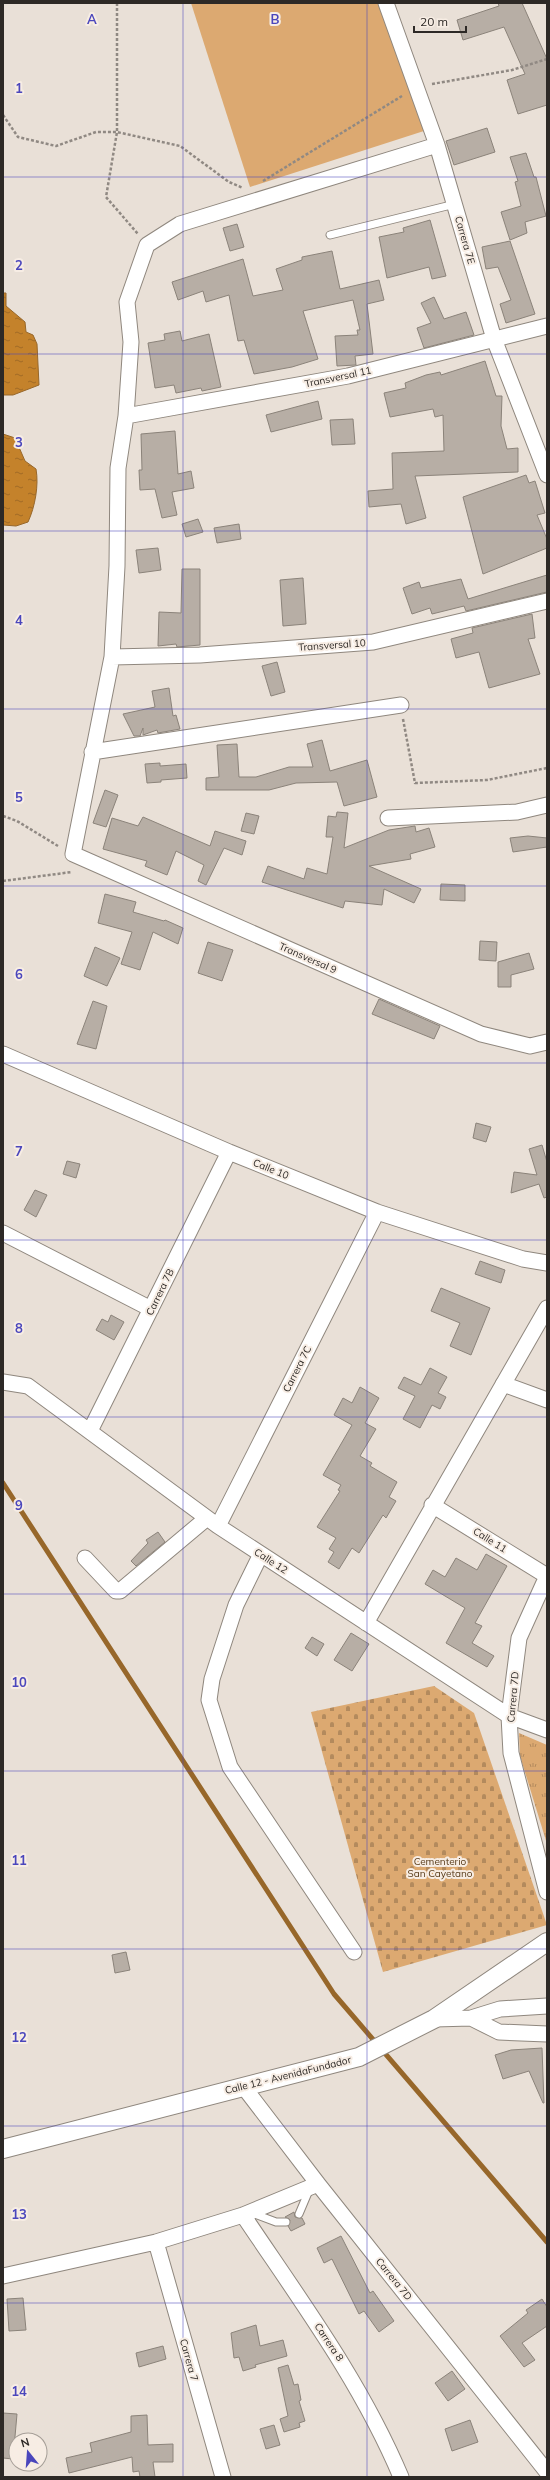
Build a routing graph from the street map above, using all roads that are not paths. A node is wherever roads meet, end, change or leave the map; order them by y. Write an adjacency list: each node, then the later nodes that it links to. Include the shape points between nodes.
1 (386, 3): 2 (street, Carrera 7E)
2 (437, 145): 3 (street, Carrera 7E); 7 (street, via 180,224 147,244 126,302 131,342)
3 (454, 204): 4 (lane); 6 (street, Carrera 7E)
4 (330, 235)
5 (547, 326): 6 (street, Transversal 11)
6 (494, 339): 7 (street, Transversal 11, via 348,376); 8 (street, Carrera 7E)
7 (126, 416): 10 (street, via 118,468 117,566)
8 (547, 475)
9 (547, 601): 10 (street, Transversal 10, via 373,642 200,655)
10 (112, 656): 12 (street)
11 (401, 705): 12 (street)
12 (92, 752): 15 (street, Transversal 9, via 67,852 481,1034 530,1046)
13 (547, 805): 14 (street, via 517,812)
14 (388, 818)
15 (547, 1042)
16 (3, 1054): 17 (street, Calle 10)
17 (229, 1152): 18 (street, Calle 10); 21 (street, Carrera 7B)
18 (377, 1212): 20 (street, Calle 10, via 522,1259); 28 (street, Carrera 7C)
19 (3, 1233): 21 (street)
20 (547, 1262)
21 (151, 1308): 26 (street, Carrera 7B)
22 (547, 1308): 24 (street)
23 (3, 1382): 26 (street, Calle 12, via 28,1386)
24 (503, 1384): 25 (street); 27 (street)
25 (547, 1400)
26 (90, 1431): 28 (street, Calle 12)
27 (432, 1505): 31 (street, Calle 11); 32 (street)
28 (212, 1522): 29 (street, Calle 12); 30 (street, Carrera 7C, via 120,1591 116,1591)
29 (261, 1554): 32 (street, Calle 12); 37 (street, via 236,1605 212,1679 209,1700 230,1767)
30 (84, 1558)
31 (547, 1576): 33 (street, Carrera 7D, via 519,1638)
32 (366, 1623): 33 (street, Calle 12)
33 (509, 1716): 34 (street, Calle 12); 35 (street, Carrera 7D, via 511,1753)
34 (547, 1730)
35 (547, 1892)
36 (547, 1942): 40 (street, Calle 12 - AvenidaFundador)
37 (354, 1952)
38 (547, 2006): 39 (street, via 500,2009)
39 (471, 2018): 40 (street); 41 (street, via 499,2032)
40 (434, 2019): 42 (street, Calle 12 - AvenidaFundador, via 360,2057)
41 (547, 2034)
42 (243, 2086): 43 (street, Calle 12 - AvenidaFundador); 44 (street, Carrera 7D)
43 (3, 2149)
44 (314, 2186): 45 (street); 46 (lane); 50 (street, Carrera 7D)
45 (247, 2213): 47 (lane, via 276,2222); 48 (street); 52 (street, Carrera 8, via 343,2362)
46 (299, 2214)
47 (286, 2222)
48 (156, 2242): 49 (street); 51 (street, Carrera 7)
49 (3, 2276)
50 (547, 2472)
51 (223, 2477)
52 (401, 2477)

